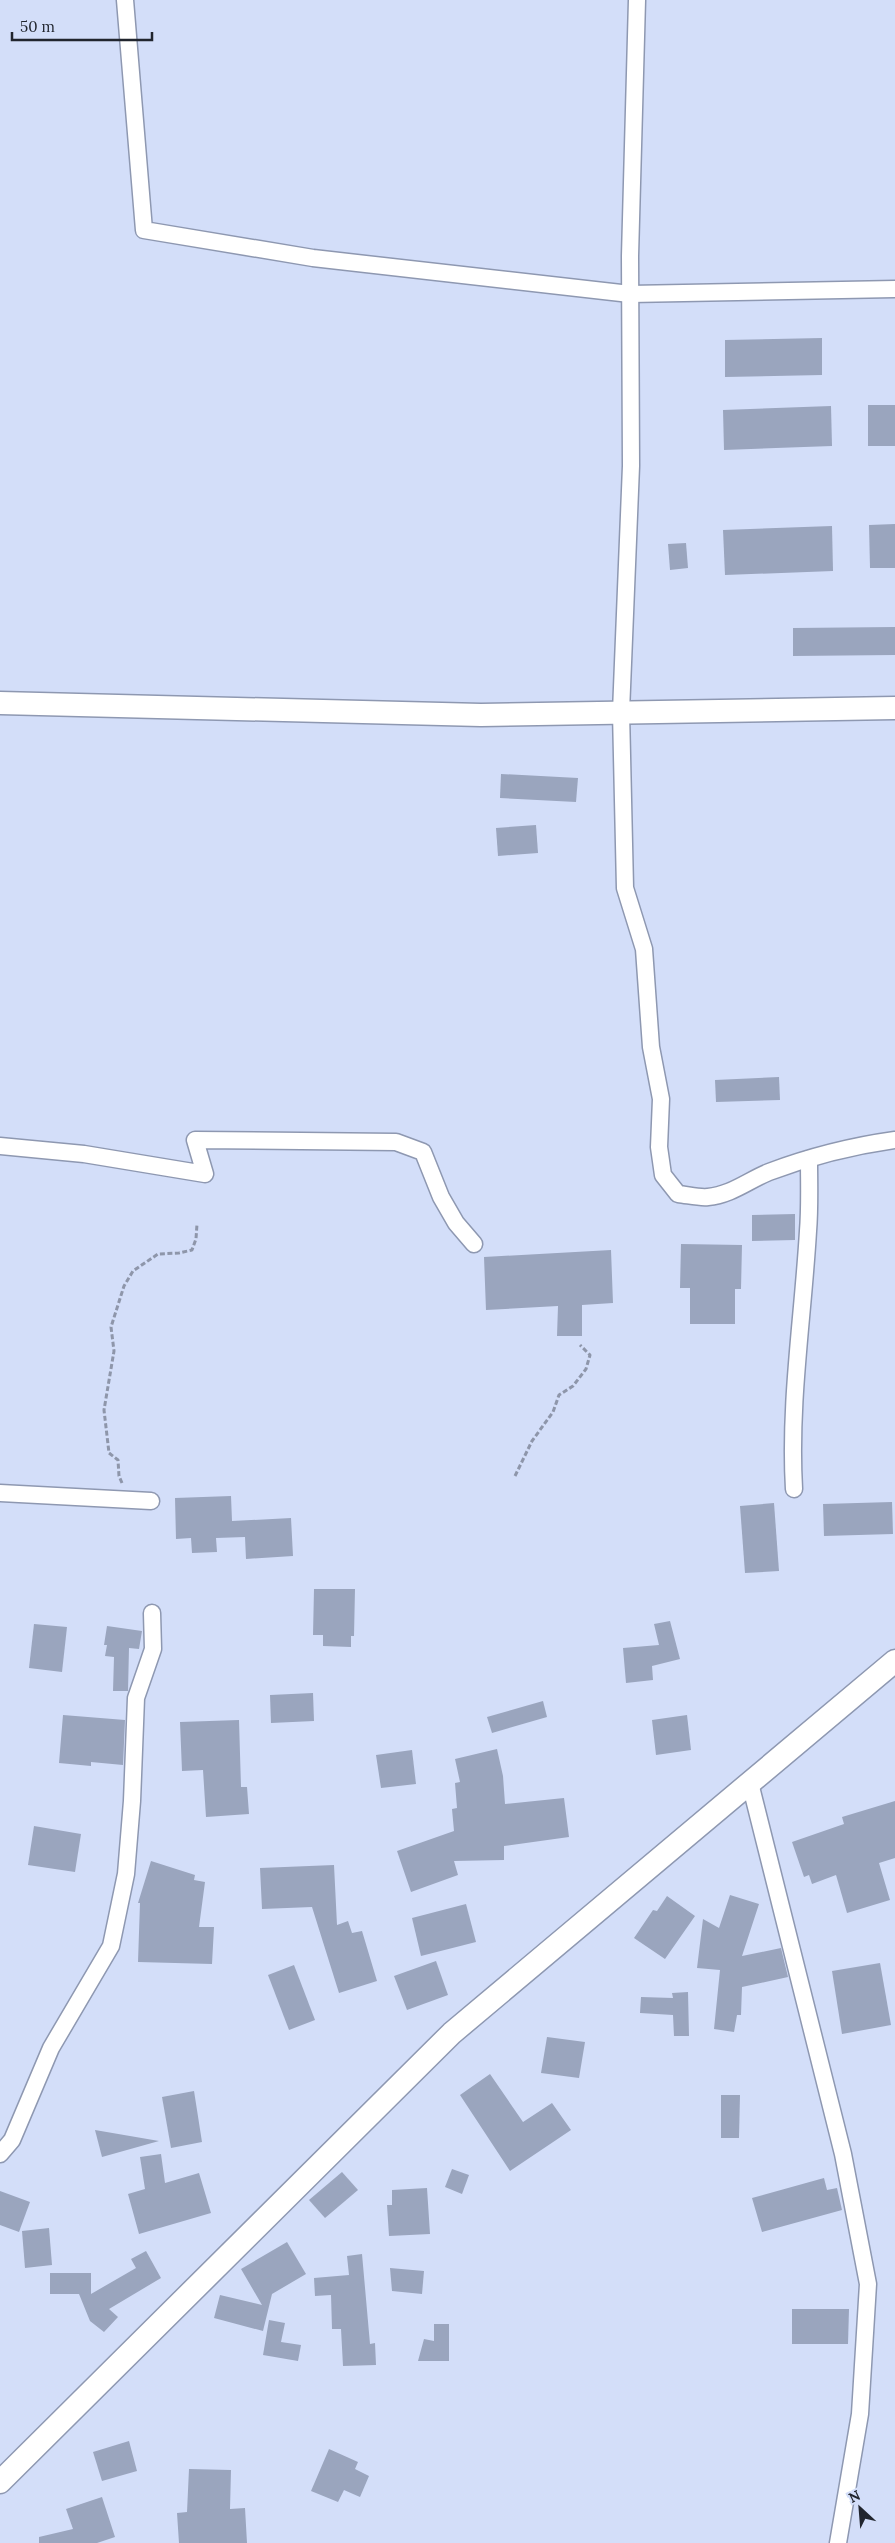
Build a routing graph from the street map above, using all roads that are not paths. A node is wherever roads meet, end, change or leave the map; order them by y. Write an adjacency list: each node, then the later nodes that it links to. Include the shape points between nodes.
1 (125, 0): 4 (street, via 144,230 313,258)
2 (637, 0): 4 (street)
3 (895, 289): 4 (street)
4 (630, 294): 7 (street, via 631,466)
5 (0, 703): 7 (main road, via 481,715)
6 (895, 708): 7 (main road)
7 (622, 712): 10 (street, via 625,888 644,949 651,1047 661,1099 663,1175 678,1194 709,1197)
8 (895, 1140): 10 (street)
9 (0, 1146): 11 (street, via 84,1154 205,1174 196,1140 396,1142 423,1152 441,1197)
10 (809, 1159): 12 (street, via 808,1229 792,1457)
11 (474, 1244)
12 (794, 1489)
13 (0, 1493): 14 (street)
14 (151, 1501)
15 (152, 1612): 18 (street, via 153,1649 136,1698 126,1874 111,1946 51,2048 12,2140)
16 (895, 1661): 17 (main road)
17 (750, 1783): 19 (main road, via 452,2033); 20 (street, via 843,2154 868,2284 860,2414)
18 (0, 2154)
19 (0, 2482)
20 (838, 2543)

